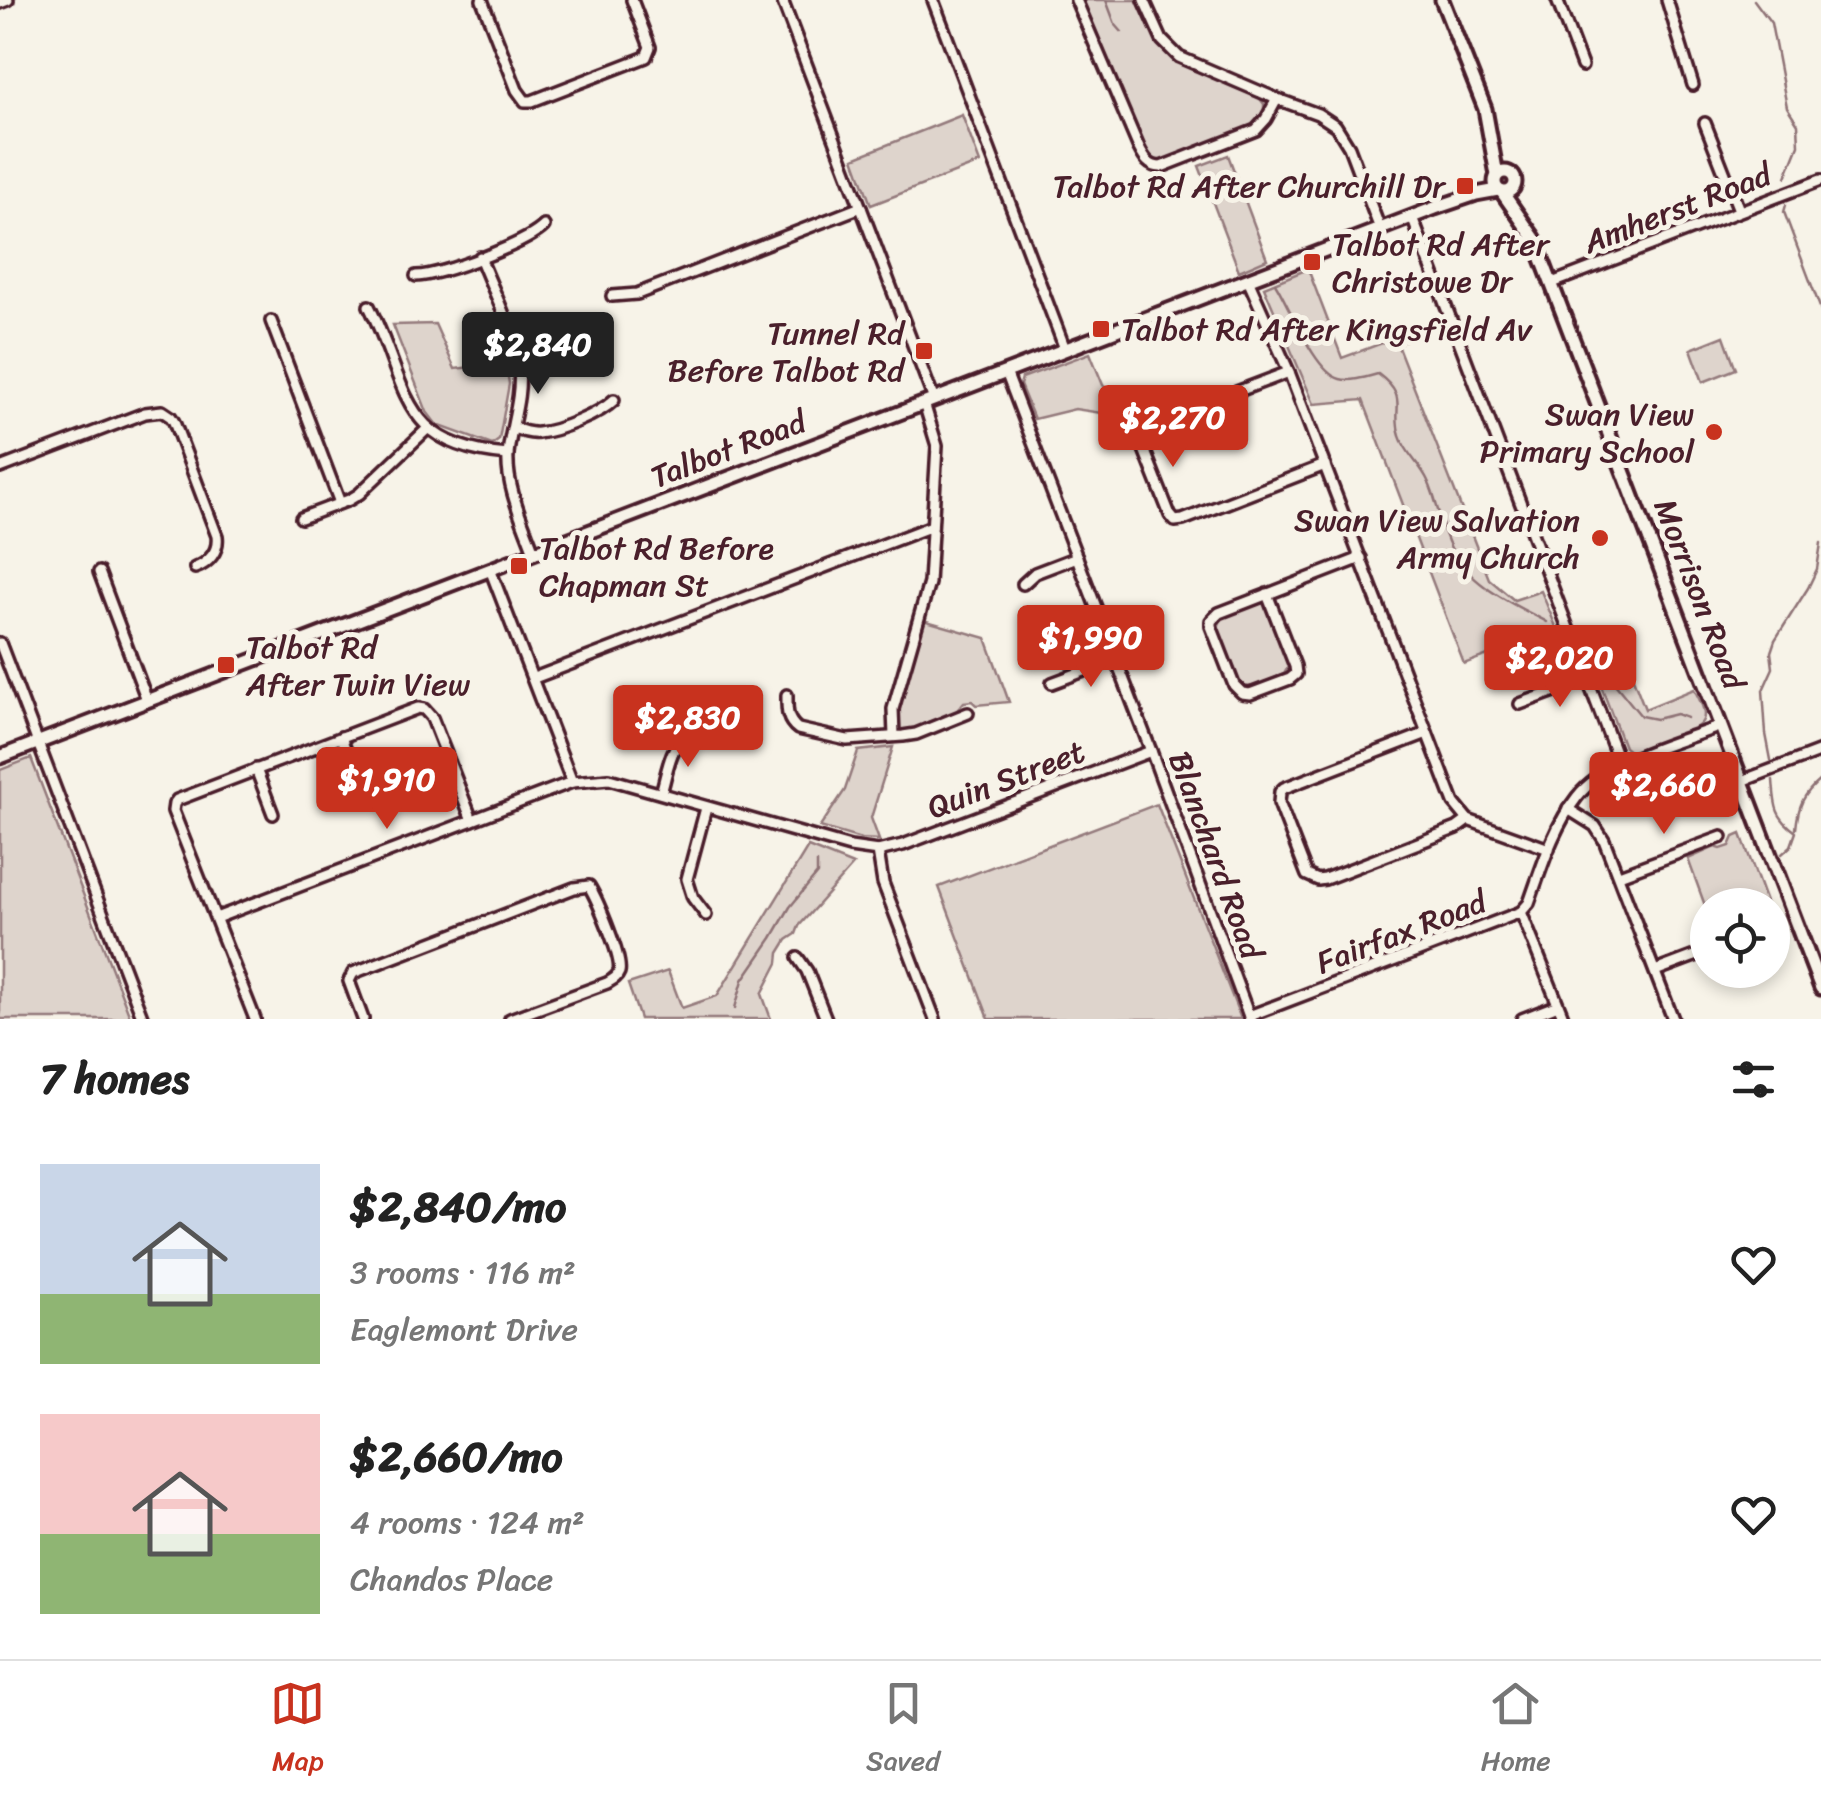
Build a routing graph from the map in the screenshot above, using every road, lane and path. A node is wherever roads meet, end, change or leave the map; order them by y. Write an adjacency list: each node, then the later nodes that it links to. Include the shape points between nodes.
1 (8, 0): 11 (street)
2 (482, 0): 3 (street, via 517,90 532,102 646,57 650,47)
3 (632, 0)
4 (782, 0): 18 (street)
5 (933, 0): 30 (street)
6 (1076, 0): 14 (street, via 1143,157 1154,166 1256,130)
7 (1144, 0): 14 (street, via 1158,32 1180,57)
8 (1442, 0): 17 (main road, Morrison Road, via 1485,109)
9 (1558, 0): 12 (street)
10 (1668, 0): 13 (street)
11 (0, 3)
12 (1582, 66)
13 (1694, 85)
14 (1276, 99): 22 (street, via 1318,114 1340,131)
15 (1706, 123): 19 (street)
16 (1821, 180): 19 (street, Amherst Road)
17 (1503, 182): 20 (main road, Talbot Road); 26 (main road, Morrison Road)
18 (861, 207): 27 (street, via 637,294); 34 (street)
19 (1739, 210): 26 (street, Amherst Road)
20 (1412, 217): 22 (main road, Talbot Road); 54 (street)
21 (544, 226): 23 (street)
22 (1380, 229): 25 (main road, Talbot Road)
23 (480, 257): 24 (street); 35 (street, via 517,357)
24 (416, 276)
25 (1248, 280): 30 (main road, Talbot Road); 32 (street)
26 (1552, 283): 60 (main road, Morrison Road)
27 (612, 296)
28 (369, 306): 36 (street, via 407,400)
29 (271, 321): 40 (street)
30 (1065, 349): 31 (main road, Talbot Road)
31 (1006, 372): 34 (main road, Talbot Road); 44 (street, Blanchard Road)
32 (1289, 372): 38 (street); 38 (street, via 1146,426 1140,439 1174,521)
33 (614, 400): 35 (street, via 550,430)
34 (929, 401): 42 (street, via 936,446); 43 (main road, Talbot Road)
35 (514, 428): 37 (street)
36 (429, 429): 37 (street, via 458,446); 40 (street, via 359,494)
37 (508, 455): 43 (street)
38 (1325, 465): 45 (street)
39 (0, 468): 46 (street, via 162,411 174,422 218,536 217,549)
40 (340, 503): 41 (street)
41 (301, 518)
42 (932, 526): 53 (street); 63 (street, via 928,583 893,709)
43 (534, 552): 47 (main road, Talbot Road)
44 (1077, 557): 49 (street, via 1035,572); 52 (street, Blanchard Road)
45 (1360, 558): 50 (street); 62 (street)
46 (195, 568)
47 (490, 569): 53 (street); 57 (main road, Talbot Road)
48 (100, 572): 57 (street)
49 (1023, 584)
50 (1267, 594): 50 (street, via 1211,621 1242,694 1296,674)
51 (0, 643): 65 (street)
52 (1116, 659): 55 (street); 66 (street, Blanchard Road)
53 (534, 678): 72 (street)
54 (1587, 679): 58 (street); 69 (street)
55 (1052, 683)
56 (787, 696): 63 (street, via 789,719 798,728 847,740)
57 (147, 700): 65 (main road, Talbot Road)
58 (1520, 704)
59 (968, 712): 63 (street)
60 (1721, 726): 69 (street, Fairfax Road); 73 (main road, Morrison Road)
61 (696, 729): 74 (street, via 674,747)
62 (1428, 733): 79 (street, via 1454,802); 79 (street, via 1280,792 1307,875 1325,879)
63 (894, 736)
64 (341, 737): 70 (street); 71 (street); 78 (street, via 424,709)
65 (38, 742): 68 (main road, Talbot Road); 93 (street)
66 (1151, 751): 82 (street, Quin Street); 92 (street, Blanchard Road)
67 (1821, 751): 73 (street)
68 (0, 757)
69 (1620, 764): 76 (street, Fairfax Road, via 1586,786)
70 (256, 769): 77 (street); 86 (street, via 174,804)
71 (357, 782)
72 (572, 782): 74 (street, via 609,779); 78 (street)
73 (1742, 782): 90 (main road, Morrison Road)
74 (661, 793): 75 (street)
75 (706, 808): 82 (street); 85 (street, via 687,874)
76 (1568, 809): 81 (street, Fairfax Road); 83 (street, via 1595,826)
77 (273, 814)
78 (472, 820): 86 (street)
79 (1468, 820): 81 (street)
80 (1722, 836): 83 (street)
81 (1548, 849): 84 (street, Fairfax Road)
82 (878, 852): 98 (street, via 883,883)
83 (1619, 874): 89 (street)
84 (1521, 912): 91 (street); 92 (street, Fairfax Road)
85 (706, 914)
86 (216, 918): 94 (street)
87 (798, 958): 97 (street)
88 (1690, 958): 89 (street)
89 (1655, 971): 101 (street)
90 (1821, 988)
91 (1558, 1005): 99 (street); 100 (street)
92 (1250, 1017)
93 (144, 1019)
94 (254, 1019)
95 (362, 1019): 96 (street, via 350,986 353,972 590,886 619,972)
96 (510, 1019)
97 (826, 1019)
98 (935, 1019)
99 (1522, 1019)
100 (1564, 1019)
101 (1674, 1019)

